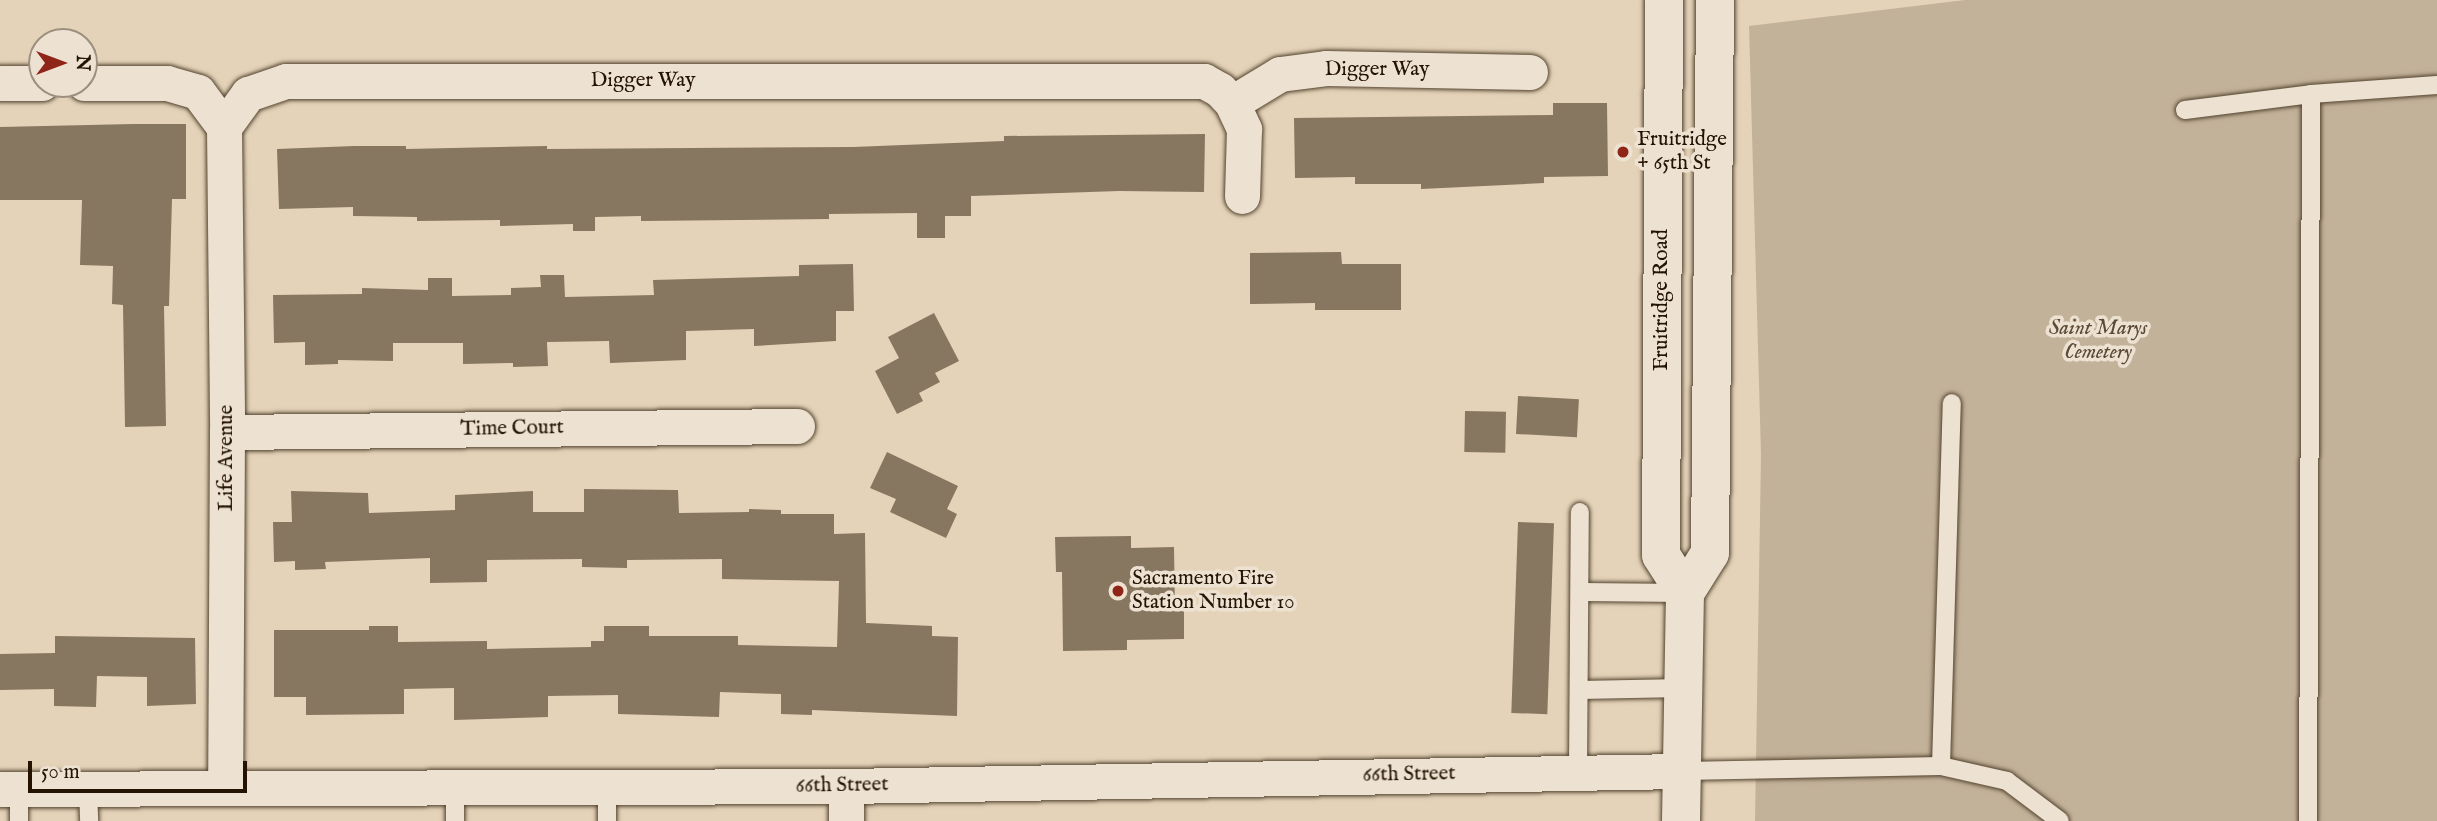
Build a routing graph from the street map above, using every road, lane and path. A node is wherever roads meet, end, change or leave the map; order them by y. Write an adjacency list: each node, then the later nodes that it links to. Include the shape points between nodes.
1 (1664, 0): 18 (main road, Fruitridge Road, via 1661,555)
2 (1715, 0): 18 (main road, via 1710,553)
3 (1530, 72): 9 (street, Digger Way, via 1326,68 1280,74)
4 (0, 83): 5 (street)
5 (28, 83)
6 (98, 83): 11 (street, via 167,83 198,92)
7 (2437, 85): 8 (lane)
8 (2311, 94): 10 (lane); 33 (lane)
9 (1232, 103): 11 (street, Digger Way, via 1205,81 286,81 248,94); 12 (street, via 1244,128)
10 (2185, 110)
11 (224, 127): 15 (street, Life Avenue)
12 (1242, 196)
13 (1952, 403): 21 (lane)
14 (797, 426): 15 (street, Time Court)
15 (227, 432): 25 (street, Life Avenue)
16 (1580, 512): 17 (lane)
17 (1581, 592): 18 (lane); 20 (lane)
18 (1685, 593): 19 (main road)
19 (1684, 688): 20 (lane); 23 (main road)
20 (1579, 690): 22 (lane)
21 (1941, 766): 23 (lane); 32 (lane, via 2007,781)
22 (1578, 771): 23 (street, 66th Street); 24 (street, 66th Street)
23 (1684, 771): 31 (main road)
24 (846, 786): 28 (street, 66th Street); 30 (street)
25 (225, 788): 27 (street, 66th Street); 29 (street, 66th Street)
26 (12, 799): 29 (street, 66th Street)
27 (455, 804): 28 (street, 66th Street)
28 (607, 804)
29 (89, 805)
30 (846, 821)
31 (1681, 821)
32 (2060, 821)
33 (2308, 821)

